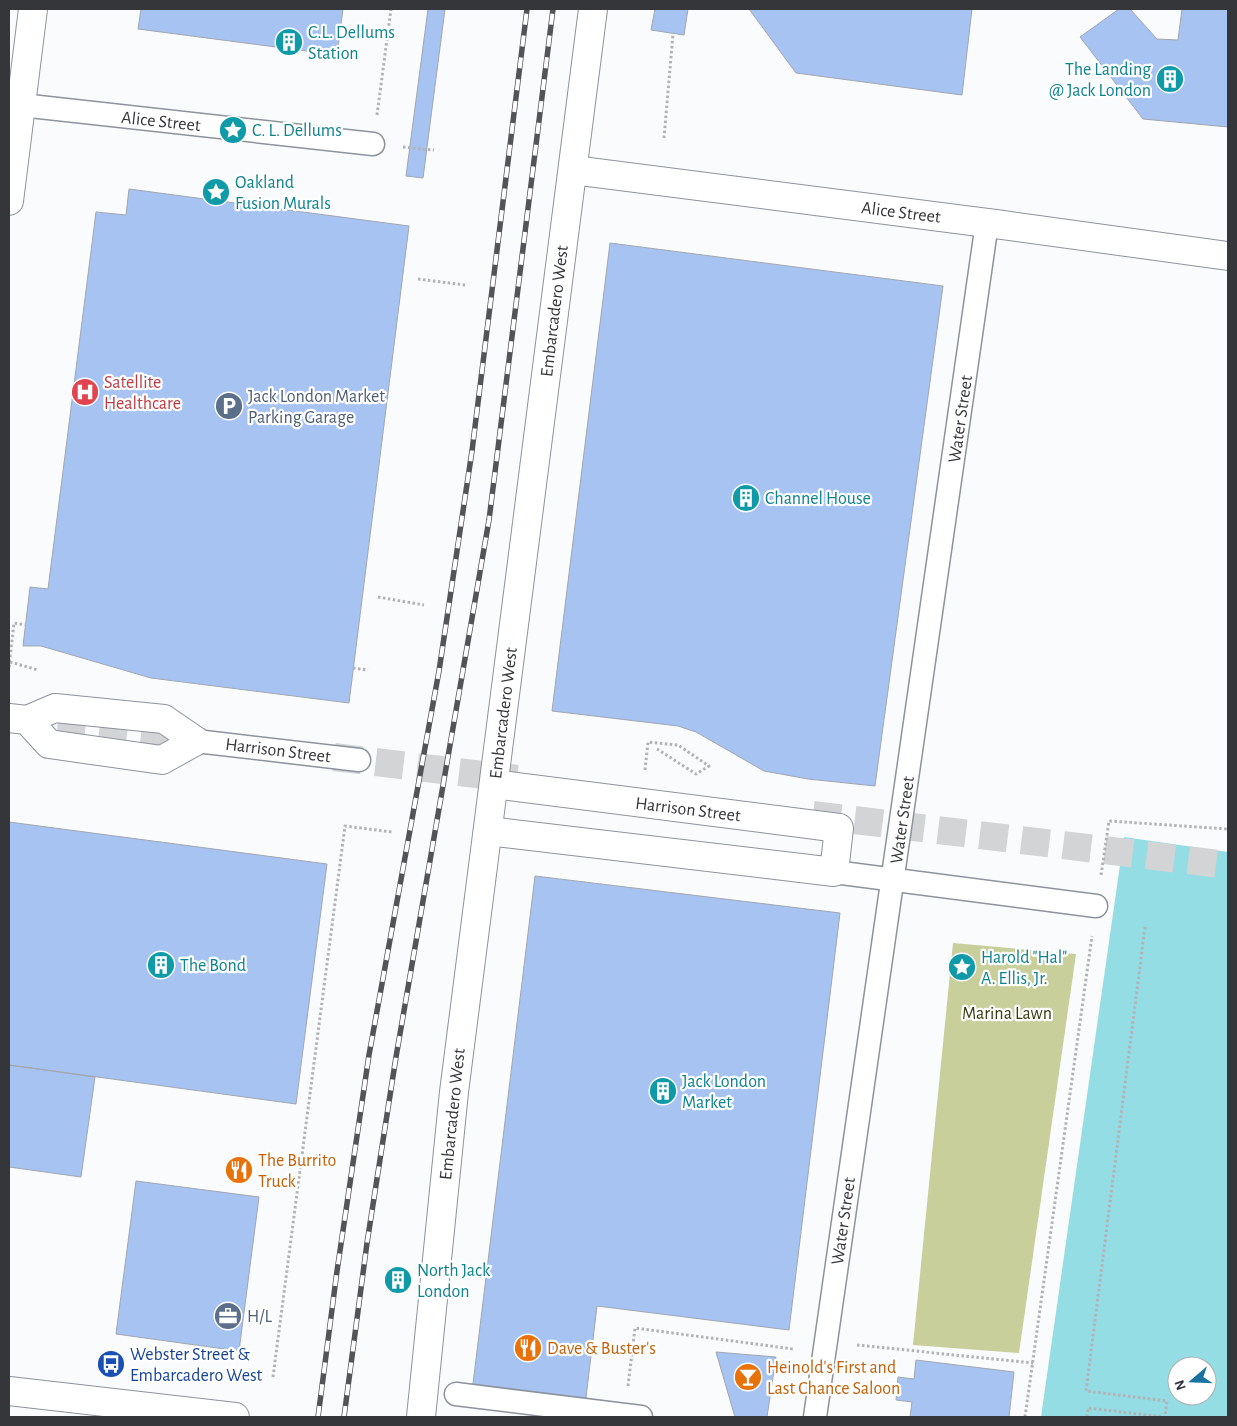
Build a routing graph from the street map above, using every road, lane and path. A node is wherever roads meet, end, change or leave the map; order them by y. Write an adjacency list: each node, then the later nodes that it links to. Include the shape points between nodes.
1 (34, 9): 5 (street)
2 (391, 9): 7 (path)
3 (593, 9): 9 (street, Embarcadero West)
4 (673, 34): 6 (path)
5 (15, 105): 7 (street, Alice Street); 10 (street)
6 (664, 138)
7 (373, 144): 8 (path)
8 (434, 150)
9 (573, 170): 11 (street, Alice Street); 26 (street, Embarcadero West)
10 (9, 201)
11 (987, 223): 12 (street, Alice Street); 32 (street, Water Street)
12 (1228, 256)
13 (418, 278): 14 (path)
14 (465, 285)
15 (378, 598): 16 (path)
16 (424, 605)
17 (26, 625): 18 (path, via 14,623)
18 (9, 664): 20 (path)
19 (353, 668): 21 (path)
20 (38, 670)
21 (368, 670)
22 (18, 719): 23 (street, Harrison Street, via 55,708 164,719); 23 (street, Harrison Street, via 49,744 162,760)
23 (196, 740): 25 (street, Harrison Street)
24 (657, 749): 27 (path, via 696,774 709,766 678,745 648,742)
25 (359, 760)
26 (494, 784): 27 (street, Harrison Street); 29 (street, Embarcadero West)
27 (642, 803): 31 (street, Harrison Street, via 839,828)
28 (1228, 829): 33 (path, via 1109,821)
29 (488, 831): 31 (street); 43 (street, Embarcadero West, via 454,1092)
30 (392, 832): 37 (path, via 345,826)
31 (834, 872): 32 (street)
32 (893, 879): 33 (street); 35 (street, Water Street)
33 (1096, 906): 36 (path)
34 (1146, 927): 47 (path, via 1086,1391 1167,1401)
35 (825, 1347): 36 (path, via 910,1351); 41 (path, via 635,1328); 44 (street, Water Street)
36 (1033, 1363): 45 (path)
37 (273, 1377)
38 (9, 1391): 42 (street)
39 (456, 1394): 40 (street)
40 (512, 1409): 41 (street)
41 (633, 1416)
42 (235, 1417)
43 (421, 1417)
44 (815, 1417)
45 (1025, 1417)
46 (1087, 1417): 47 (path, via 1088,1408)
47 (1164, 1417)

